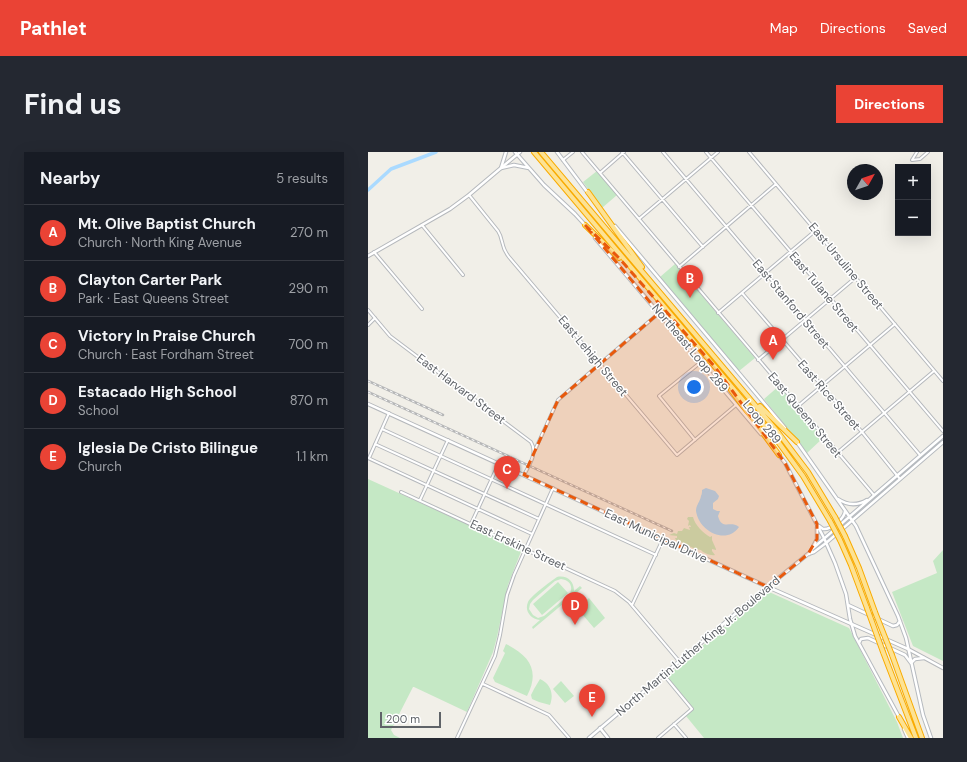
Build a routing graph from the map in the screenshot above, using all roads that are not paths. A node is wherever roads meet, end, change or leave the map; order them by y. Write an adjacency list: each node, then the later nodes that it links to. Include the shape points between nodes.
1 (506, 152): 17 (main road)
2 (534, 152): 44 (highway, Loop 289)
3 (541, 152): 41 (highway, Loop 289)
4 (557, 152): 16 (main road, Northeast Loop 289)
5 (573, 152): 16 (street)
6 (582, 152): 19 (street, East Queens Street)
7 (623, 152): 19 (street); 24 (street)
8 (663, 152): 20 (street, East Stanford Street)
9 (706, 152): 15 (street, East Tulane Street)
10 (718, 152): 15 (street)
11 (749, 152): 21 (street, East Ursuline Street)
12 (917, 152): 13 (street, via 912,160 920,159)
13 (928, 152)
14 (518, 153): 17 (main road); 18 (main road, Northeast Loop 289)
15 (711, 158): 20 (street); 25 (street, East Tulane Street)
16 (563, 160): 22 (main road, Northeast Loop 289)
17 (501, 168): 18 (main road, via 518,165); 23 (main road)
18 (529, 168): 28 (main road, Northeast Loop 289)
19 (600, 173): 26 (street, East Queens Street)
20 (686, 180): 24 (street); 29 (street, East Stanford Street)
21 (776, 184): 25 (street); 30 (street, East Ursuline Street)
22 (588, 192): 41 (highway); 74 (main road, Northeast Loop 289)
23 (469, 195): 27 (main road); 56 (street, East Lehigh Street, via 498,231 502,247 508,257)
24 (663, 200): 26 (street); 31 (street)
25 (751, 205): 29 (street); 33 (street, East Tulane Street)
26 (639, 219): 35 (street, East Queens Street)
27 (422, 225): 32 (main road); 37 (street)
28 (585, 225): 44 (highway, via 611,249); 45 (main road, Northeast Loop 289)
29 (726, 227): 31 (street); 36 (street, East Stanford Street)
30 (815, 230): 33 (street); 38 (street, East Ursuline Street)
31 (703, 247): 35 (street)
32 (374, 252): 34 (main road); 42 (street)
33 (790, 252): 36 (street); 40 (street, East Tulane Street)
34 (368, 256)
35 (679, 267): 46 (street, East Queens Street)
36 (765, 273): 39 (street); 48 (street, East Stanford Street)
37 (464, 275)
38 (855, 277): 40 (street); 49 (street, East Ursuline Street)
39 (742, 293): 46 (street); 51 (street, East Rice Street)
40 (830, 298): 48 (street); 52 (street, East Tulane Street)
41 (668, 301): 54 (highway, Loop 289)
42 (422, 309)
43 (368, 310): 47 (street, East Harvard Street)
44 (669, 312): 58 (highway, Loop 289)
45 (659, 313): 55 (main road, Northeast Loop 289); 56 (street)
46 (718, 313): 53 (street, East Queens Street)
47 (375, 318): 50 (street); 77 (street, East Harvard Street, via 390,336 528,440 534,447)
48 (805, 320): 51 (street); 57 (street, East Stanford Street)
49 (895, 324): 52 (street); 59 (street, East Ursuline Street)
50 (368, 325)
51 (782, 340): 53 (street); 61 (street, East Rice Street)
52 (870, 345): 57 (street); 62 (street, East Tulane Street)
53 (758, 360): 65 (street, East Queens Street)
54 (718, 361): 74 (highway); 138 (highway, Loop 289, bridge, via 789,446 813,479 835,517 859,568)
55 (701, 362): 64 (main road, Northeast Loop 289); 73 (street, via 659,396)
56 (599, 364): 73 (street, East Lehigh Street, via 677,455); 77 (street, via 558,400)
57 (845, 366): 61 (street); 67 (street, East Stanford Street)
58 (715, 367): 79 (highway); 137 (highway, Loop 289, bridge, via 785,450 830,521 851,566)
59 (934, 371): 60 (street, East Ursuline Street); 62 (street)
60 (943, 381)
61 (821, 386): 65 (street); 70 (street, East Rice Street)
62 (910, 392): 67 (street); 69 (street, East Tulane Street)
63 (368, 404): 66 (main road, East Municipal Drive)
64 (737, 404): 73 (street); 79 (main road, Northeast Loop 289)
65 (798, 406): 78 (street, East Queens Street)
66 (389, 413): 68 (street); 72 (main road, East Municipal Drive)
67 (884, 413): 70 (street); 80 (street, East Stanford Street)
68 (382, 429): 76 (street); 81 (street)
69 (943, 431)
70 (862, 432): 78 (street); 86 (street, East Rice Street)
71 (943, 436): 80 (main road, North Martin Luther King Jr. Boulevard)
72 (448, 440): 81 (street); 83 (main road, East Municipal Drive)
73 (695, 440)
74 (796, 442): 93 (main road, Northeast Loop 289)
75 (943, 442): 88 (main road, North Martin Luther King Jr. Boulevard)
76 (375, 444): 82 (street); 84 (street)
77 (534, 453): 85 (street)
78 (837, 453): 95 (street, East Queens Street)
79 (779, 455): 104 (main road, Northeast Loop 289)
80 (920, 455): 86 (main road, North Martin Luther King Jr. Boulevard)
81 (441, 456): 84 (street); 87 (street)
82 (368, 459): 89 (street)
83 (499, 463): 85 (main road, East Municipal Drive); 87 (street)
84 (434, 471): 89 (street); 92 (street)
85 (524, 475): 90 (main road, East Municipal Drive)
86 (897, 475): 88 (street, East Rice Street); 95 (main road, North Martin Luther King Jr. Boulevard)
87 (492, 479): 92 (street); 97 (street)
88 (900, 479): 94 (main road, North Martin Luther King Jr. Boulevard)
89 (427, 486): 96 (street); 98 (street)
90 (553, 488): 97 (street); 107 (main road, East Municipal Drive)
91 (401, 492): 96 (street, East Erskine Street)
92 (485, 494): 98 (street); 101 (street)
93 (834, 494): 95 (main road, via 842,501 853,504 863,502); 99 (main road, Northeast Loop 289)
94 (882, 494): 95 (main road); 102 (main road, North Martin Luther King Jr. Boulevard)
95 (874, 495): 100 (main road, North Martin Luther King Jr. Boulevard)
96 (420, 500): 103 (street, East Erskine Street)
97 (546, 504): 101 (street); 111 (street)
98 (478, 509): 103 (street); 105 (street)
99 (845, 510): 100 (main road, Northeast Loop 289); 104 (main road, via 843,517 828,529 823,530)
100 (850, 517): 102 (main road, Northeast Loop 289); 106 (main road, North Martin Luther King Jr. Boulevard)
101 (539, 519): 105 (street)
102 (852, 521): 108 (main road, North Martin Luther King Jr. Boulevard); 116 (main road, Northeast Loop 289)
103 (471, 524): 109 (street, East Erskine Street)
104 (817, 524): 106 (main road, Northeast Loop 289); 110 (main road, via 817,539)
105 (532, 534): 109 (street)
106 (824, 538): 108 (main road, Northeast Loop 289); 110 (main road, North Martin Luther King Jr. Boulevard)
107 (663, 539): 111 (street); 113 (main road, East Municipal Drive)
108 (826, 543): 112 (main road, North Martin Luther King Jr. Boulevard); 114 (main road, Northeast Loop 289, via 844,586)
109 (526, 548): 115 (street, East Erskine Street, via 610,587); 125 (street, via 509,588 497,648)
110 (812, 549): 112 (main road, North Martin Luther King Jr. Boulevard)
111 (656, 554): 115 (street)
112 (808, 554): 113 (main road, North Martin Luther King Jr. Boulevard)
113 (768, 587): 117 (main road, East Municipal Drive); 121 (main road, North Martin Luther King Jr. Boulevard)
114 (848, 604): 116 (main road, via 893,626); 117 (main road, Northeast Loop 289)
115 (632, 605): 121 (street, East Erskine Street)
116 (900, 621): 119 (main road, Northeast Loop 289)
117 (850, 623): 118 (main road, Northeast Loop 289); 119 (main road, East Municipal Drive)
118 (858, 644): 122 (main road, via 861,639 868,638 904,655); 126 (main road, Northeast Loop 289)
119 (908, 649): 120 (main road, East Municipal Drive); 122 (main road, Northeast Loop 289)
120 (924, 658): 122 (main road, via 915,659); 123 (main road, East Municipal Drive)
121 (679, 661): 124 (main road, North Martin Luther King Jr. Boulevard)
122 (911, 663): 139 (main road, Northeast Loop 289)
123 (943, 668)
124 (663, 674): 127 (street, via 692,709); 128 (main road, North Martin Luther King Jr. Boulevard)
125 (482, 684): 129 (street); 130 (street, via 549,715)
126 (899, 717): 135 (main road, Northeast Loop 289); 136 (highway)
127 (674, 724): 133 (street); 134 (street)
128 (600, 728): 131 (main road, North Martin Luther King Jr. Boulevard); 132 (main road)
129 (457, 738)
130 (569, 738)
131 (589, 738)
132 (608, 738)
133 (658, 738)
134 (686, 738)
135 (908, 738)
136 (911, 738)
137 (916, 738)
138 (922, 738)
139 (930, 738)

